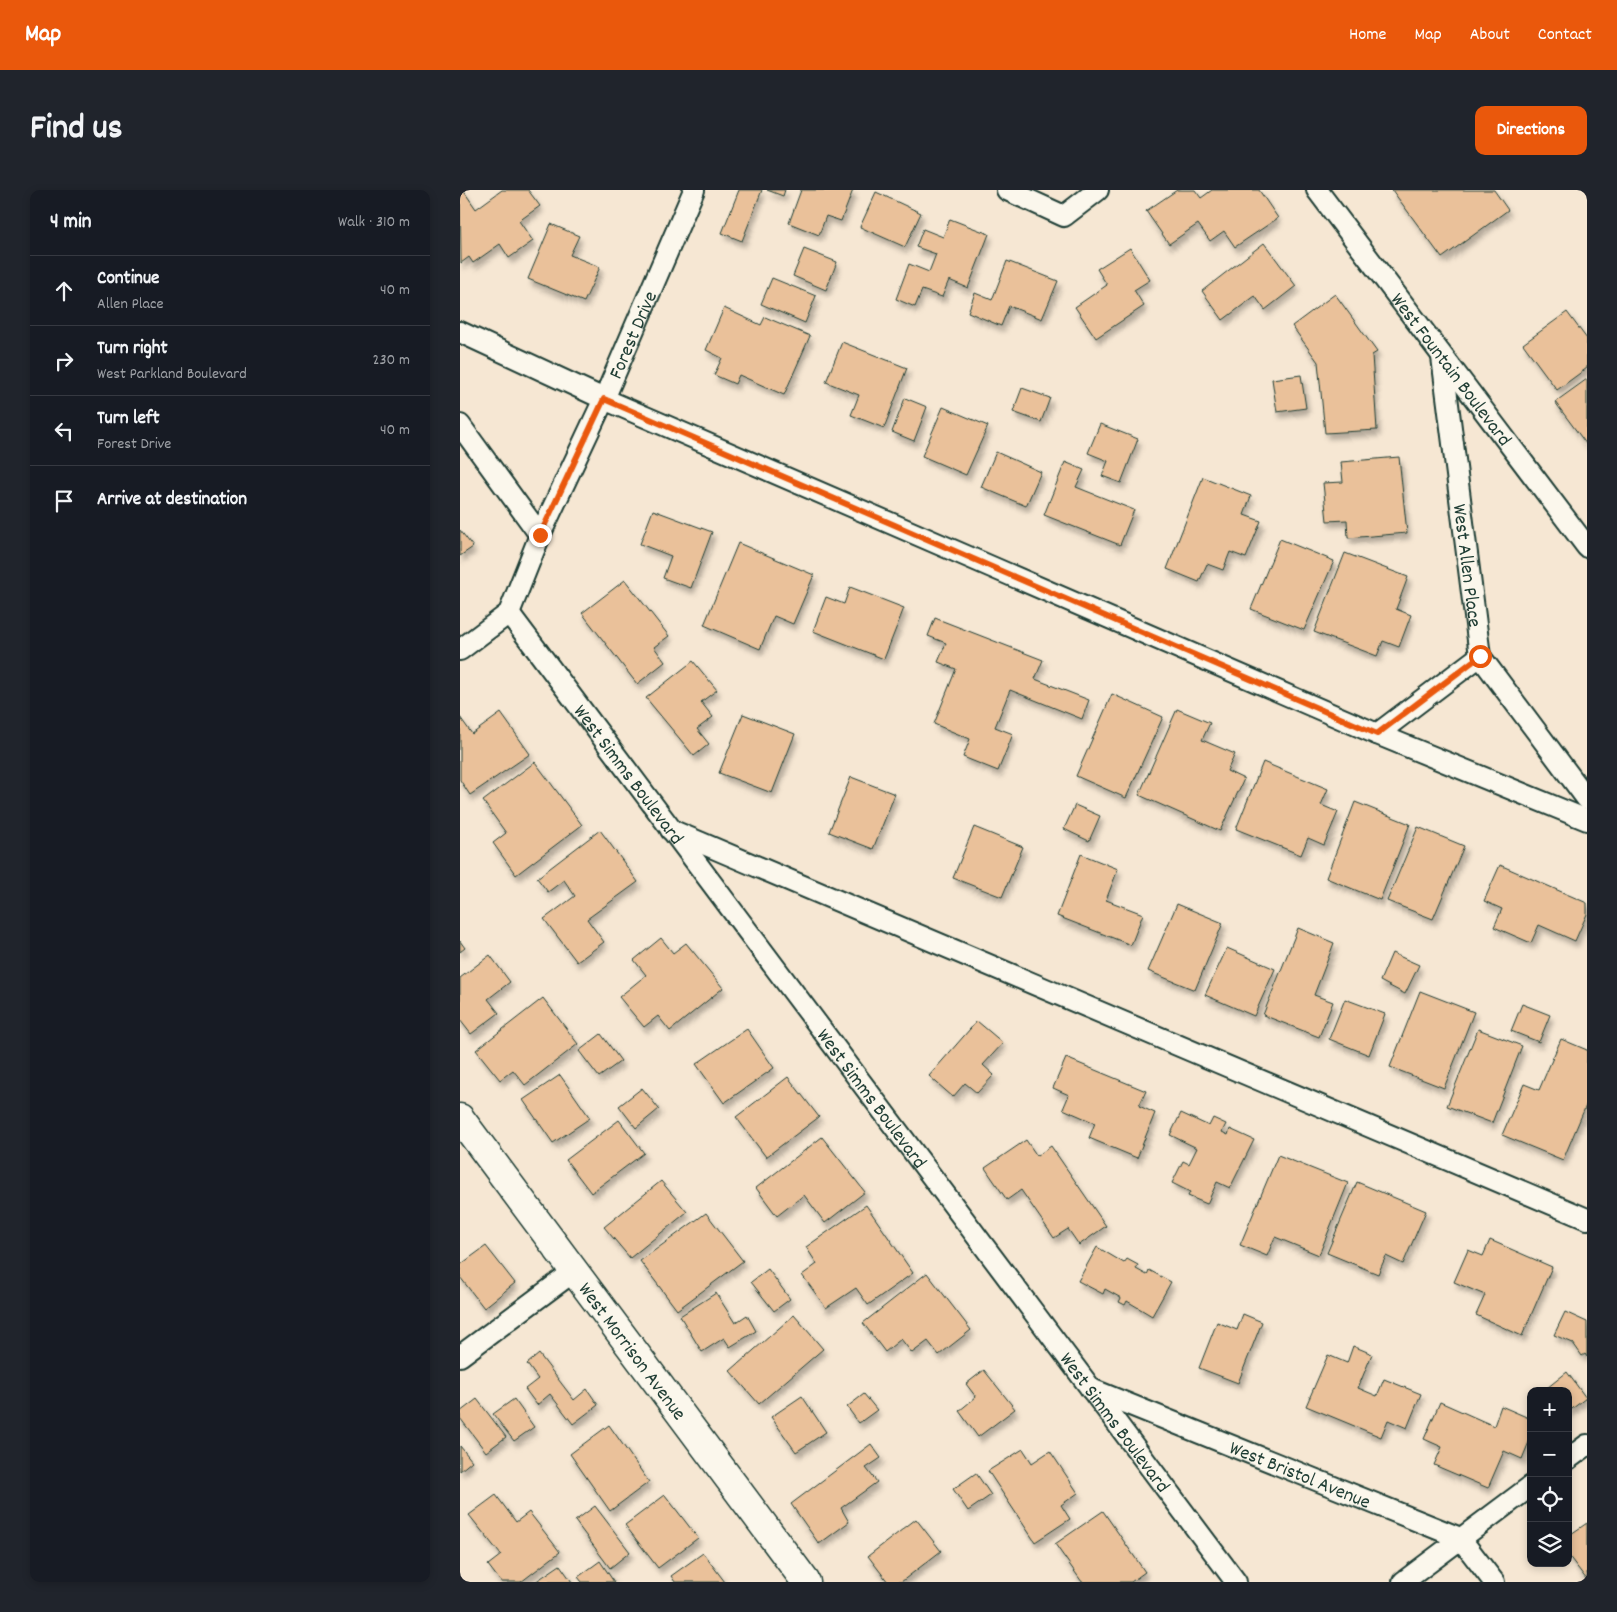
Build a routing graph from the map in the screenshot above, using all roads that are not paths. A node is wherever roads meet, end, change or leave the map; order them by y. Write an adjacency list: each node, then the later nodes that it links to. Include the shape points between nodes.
1 (694, 190): 7 (street, Forest Drive)
2 (1008, 190): 3 (street, via 1064,216)
3 (1098, 190)
4 (1317, 190): 6 (street, West Fountain Boulevard)
5 (460, 332): 7 (street)
6 (1442, 357): 10 (street, West Fountain Boulevard); 13 (street, West Allen Place)
7 (604, 399): 9 (street, Forest Drive); 14 (street)
8 (460, 425): 9 (street)
9 (540, 535): 11 (street, Forest Drive)
10 (1587, 547)
11 (509, 613): 12 (street); 17 (street, West Simms Boulevard)
12 (460, 650)
13 (1480, 656): 14 (street); 15 (street, West Allen Place)
14 (1377, 734): 16 (street)
15 (1587, 799)
16 (1587, 820)
17 (670, 829): 19 (street); 22 (street, West Simms Boulevard)
18 (460, 1118): 20 (street, West Morrison Avenue)
19 (1587, 1219)
20 (573, 1272): 21 (street); 27 (street, West Morrison Avenue)
21 (460, 1356)
22 (1091, 1389): 26 (street, West Bristol Avenue); 28 (street, West Simms Boulevard)
23 (1587, 1445): 24 (street)
24 (1572, 1456)
25 (1527, 1489): 26 (street)
26 (1460, 1538): 29 (street); 30 (street)
27 (806, 1582)
28 (1236, 1582)
29 (1403, 1582)
30 (1494, 1582)

